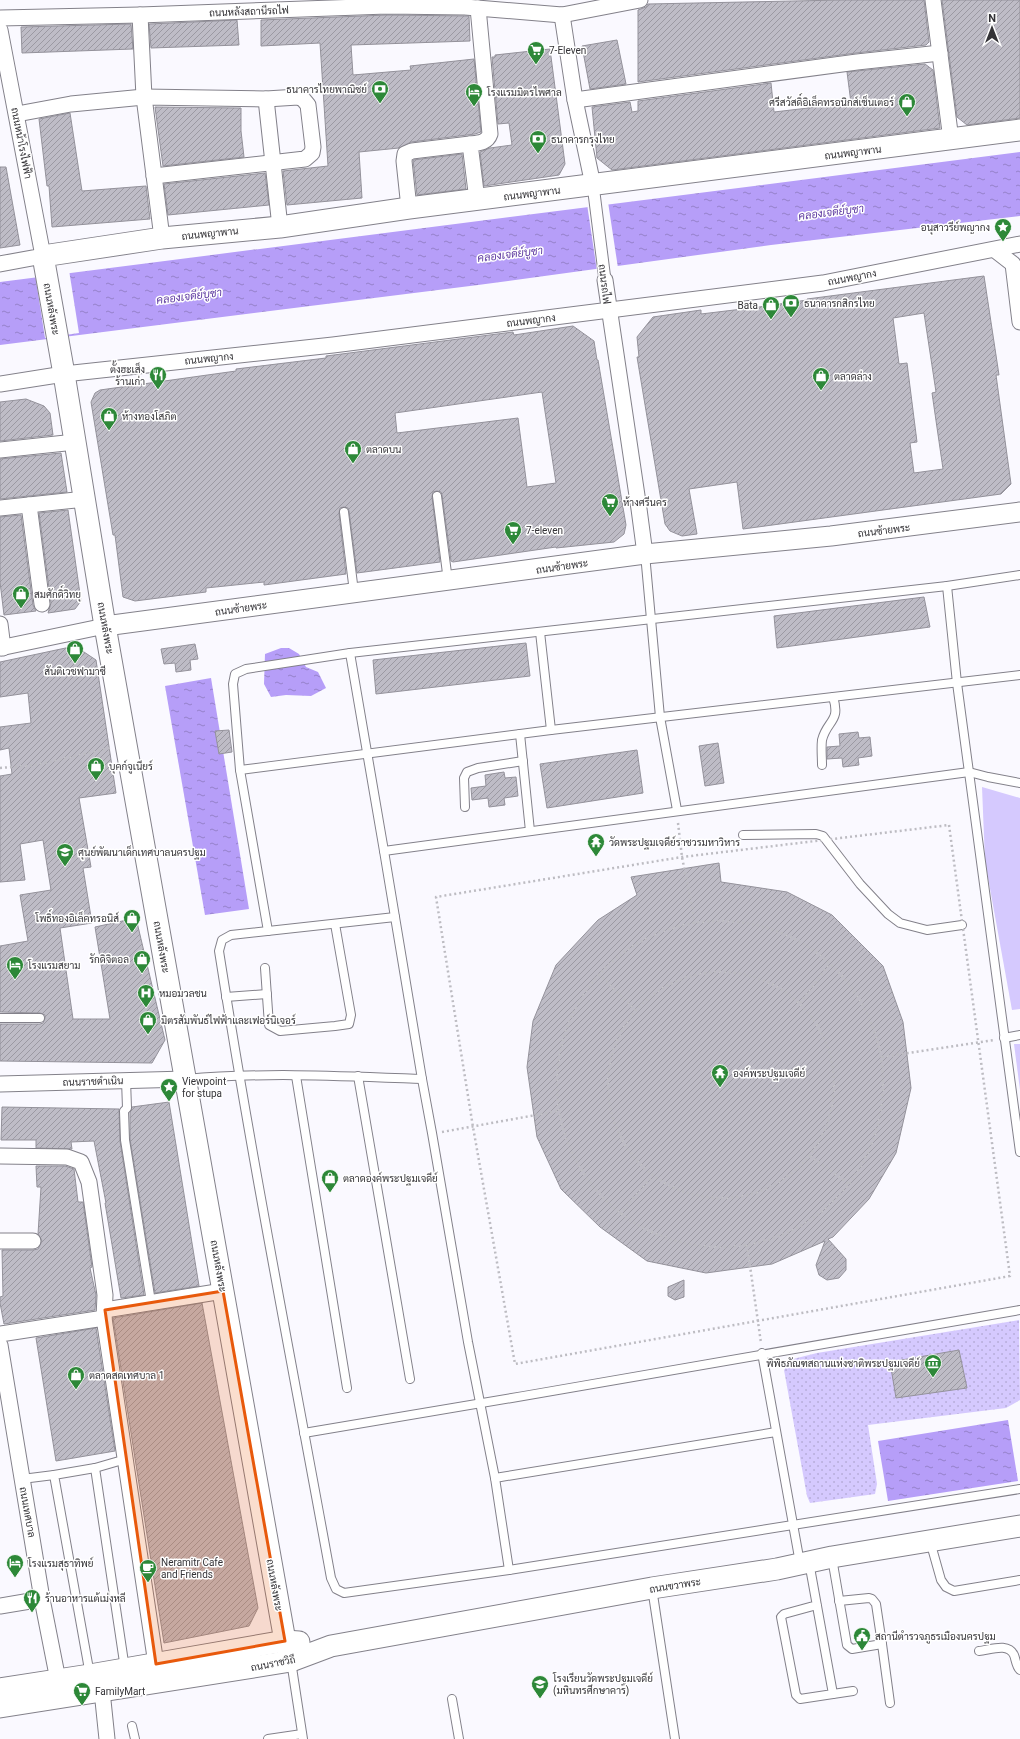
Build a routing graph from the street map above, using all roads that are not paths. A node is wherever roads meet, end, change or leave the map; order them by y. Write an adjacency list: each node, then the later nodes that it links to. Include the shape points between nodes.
1 (640, 0): 5 (street, ถนนหลังสถานีรถไฟ)
2 (933, 0): 8 (street)
3 (478, 8): 4 (street, ถนนหลังสถานีรถไฟ, via 387,6); 5 (street, ถนนหลังสถานีรถไฟ); 15 (street, via 490,134 484,141)
4 (140, 15): 6 (street, ถนนหลังสถานีรถไฟ); 9 (street)
5 (562, 15): 11 (street, ถนนรถไฟ)
6 (0, 18)
7 (0, 30): 12 (street, ถนนหน้าโรงไฟฟ้า)
8 (940, 52): 11 (street); 14 (street)
9 (144, 97): 10 (street); 12 (street, via 71,104); 17 (street)
10 (266, 99): 16 (street); 16 (street, via 298,96 304,99 308,105 313,147 312,153 305,159)
11 (575, 100): 18 (street, ถนนรถไฟ)
12 (17, 114): 26 (street, ถนนหน้าโรงไฟฟ้า)
13 (1020, 130): 14 (main road, ถนนพญาพาน)
14 (951, 140): 18 (main road, ถนนพญาพาน)
15 (470, 144): 19 (street); 20 (street, via 405,154)
16 (273, 164): 17 (street); 21 (street)
17 (154, 176): 22 (street)
18 (594, 192): 19 (main road, ถนนพญาพาน); 28 (street, ถนนรถไฟ)
19 (477, 200): 20 (main road, ถนนพญาพาน)
20 (409, 208): 21 (main road, ถนนพญาพาน)
21 (280, 227): 22 (main road, ถนนพญาพาน)
22 (162, 238): 26 (main road, ถนนพญาพาน)
23 (1018, 244): 24 (street, ถนนพญากง)
24 (995, 250): 25 (street); 29 (street, ถนนพญากง, via 823,283)
25 (1017, 262): 30 (street)
26 (44, 263): 27 (street); 31 (main road, ถนนหลังพระ)
27 (0, 264)
28 (605, 280): 29 (street, ถนนรถไฟ)
29 (609, 310): 31 (street, ถนนพญากง, via 333,345); 41 (street, ถนนรถไฟ)
30 (1020, 322)
31 (64, 374): 32 (street, ถนนพญากง); 33 (main road, ถนนหลังพระ)
32 (0, 384)
33 (75, 442): 34 (street); 36 (main road, ถนนหลังพระ)
34 (0, 450)
35 (437, 496): 43 (lane)
36 (85, 499): 37 (street); 49 (main road, ถนนหลังพระ)
37 (28, 505): 38 (street); 46 (street)
38 (0, 508)
39 (344, 512): 45 (lane)
40 (1020, 512): 41 (street, ถนนซ้ายพระ, via 831,536)
41 (645, 554): 43 (street, ถนนซ้ายพระ); 47 (lane)
42 (1020, 575): 44 (lane)
43 (448, 581): 45 (street, ถนนซ้ายพระ)
44 (947, 586): 47 (lane); 54 (lane)
45 (354, 592): 49 (street, ถนนซ้ายพระ)
46 (42, 604)
47 (651, 620): 50 (lane); 56 (lane)
48 (0, 624): 51 (street)
49 (105, 626): 51 (street); 84 (main road, ถนนหลังพระ)
50 (540, 632): 52 (lane); 57 (lane)
51 (2, 648)
52 (350, 653): 59 (lane); 62 (lane, via 246,669 235,674 233,684)
53 (1020, 675): 54 (lane)
54 (957, 683): 55 (lane); 63 (lane)
55 (833, 697): 56 (lane); 61 (lane, via 836,707 834,720 822,740)
56 (660, 716): 57 (lane); 66 (lane)
57 (551, 730): 58 (lane)
58 (520, 734): 59 (lane); 60 (lane)
59 (367, 754): 62 (lane); 69 (lane)
60 (523, 761): 65 (lane, via 467,772 464,778); 67 (lane)
61 (822, 765)
62 (240, 770): 73 (lane)
63 (969, 772): 64 (lane); 66 (lane); 80 (lane)
64 (1020, 783)
65 (465, 807)
66 (677, 810): 67 (lane)
67 (530, 831): 69 (lane)
68 (743, 836): 72 (lane, via 823,836 877,904 900,923 927,930)
69 (384, 851): 70 (lane)
70 (395, 917): 71 (lane); 85 (lane)
71 (335, 924): 73 (lane); 75 (lane, via 351,1015 349,1024 280,1032 269,1025)
72 (962, 925)
73 (268, 931): 76 (lane, via 231,935 222,940 219,950)
74 (265, 968): 75 (lane)
75 (267, 994): 76 (lane)
76 (226, 997): 81 (lane)
77 (0, 1018): 78 (lane)
78 (40, 1018)
79 (1020, 1035): 80 (lane)
80 (1004, 1038): 88 (lane)
81 (239, 1076): 82 (lane); 84 (lane); 104 (lane)
82 (296, 1076): 83 (lane); 101 (lane)
83 (358, 1076): 85 (lane); 100 (lane)
84 (186, 1079): 86 (street, ถนนราชดำเนิน); 92 (main road, ถนนหลังพระ)
85 (422, 1079): 102 (lane)
86 (126, 1080): 87 (street, ถนนราชดำเนิน); 93 (lane, via 127,1108 124,1111 123,1124)
87 (0, 1084)
88 (1020, 1152)
89 (0, 1156): 95 (street, via 67,1157 81,1162 89,1182 105,1295)
90 (0, 1241): 91 (street)
91 (34, 1241)
92 (223, 1291): 93 (street); 123 (main road, ถนนหลังพระ)
93 (151, 1302): 95 (street)
94 (1020, 1310): 98 (lane)
95 (104, 1314): 96 (street); 105 (street)
96 (0, 1334)
97 (0, 1345): 99 (street, ถนนเทศบาล)
98 (762, 1353): 102 (lane); 103 (lane)
99 (1, 1360): 109 (street, ถนนเทศบาล)
100 (410, 1379)
101 (347, 1388)
102 (481, 1404): 104 (lane); 108 (lane)
103 (776, 1432): 108 (lane); 111 (lane)
104 (304, 1433): 116 (lane, via 331,1578 336,1589 344,1593)
105 (126, 1459): 106 (lane); 128 (street)
106 (95, 1468): 107 (lane); 129 (lane)
107 (54, 1474): 109 (lane); 132 (lane)
108 (495, 1478): 116 (lane)
109 (22, 1479): 119 (street, ถนนเทศบาล)
110 (1020, 1489): 111 (lane)
111 (793, 1524): 115 (lane); 116 (lane)
112 (1020, 1526): 113 (main road, ถนนขวาพระ)
113 (929, 1540): 114 (main road, ถนนขวาพระ); 117 (lane, via 941,1580 946,1587 954,1591)
114 (832, 1557): 115 (main road, ถนนขวาพระ); 120 (lane)
115 (804, 1562): 118 (main road, ถนนขวาพระ, via 777,1569); 121 (lane)
116 (509, 1570)
117 (1020, 1580)
118 (652, 1588): 125 (main road, ถนนขวาพระ); 145 (lane)
119 (42, 1599): 122 (street); 131 (street, ถนนเทศบาล)
120 (839, 1601): 124 (lane, via 872,1599 876,1604); 124 (lane, via 848,1645 852,1649)
121 (817, 1605): 135 (lane); 135 (lane, via 781,1617 798,1698)
122 (0, 1606)
123 (285, 1641): 125 (main road, ถนนราชวิถี); 127 (main road, ถนนหลังพระ); 128 (main road, ถนนราชวิถี)
124 (882, 1644): 137 (lane)
125 (331, 1646): 127 (main road, ถนนราชวิถี)
126 (979, 1652): 130 (lane, via 1004,1647 1009,1649 1014,1654)
127 (291, 1661): 132 (main road, ถนนราชวิถี); 140 (lane)
128 (156, 1664): 129 (main road, ถนนราชวิถี)
129 (125, 1669): 132 (main road, ถนนราชวิถี)
130 (1020, 1670)
131 (58, 1680): 132 (main road, ถนนราชวิถี); 133 (main road, ถนนราชวิถี)
132 (96, 1683): 138 (main road, ถนนราชวิถี); 141 (street)
133 (0, 1689)
134 (853, 1691): 135 (lane)
135 (833, 1694)
136 (452, 1699): 144 (lane)
137 (890, 1703)
138 (0, 1708)
139 (132, 1726): 142 (lane)
140 (303, 1736): 143 (lane)
141 (107, 1739)
142 (136, 1739)
143 (268, 1739)
144 (459, 1739)
145 (675, 1739)

